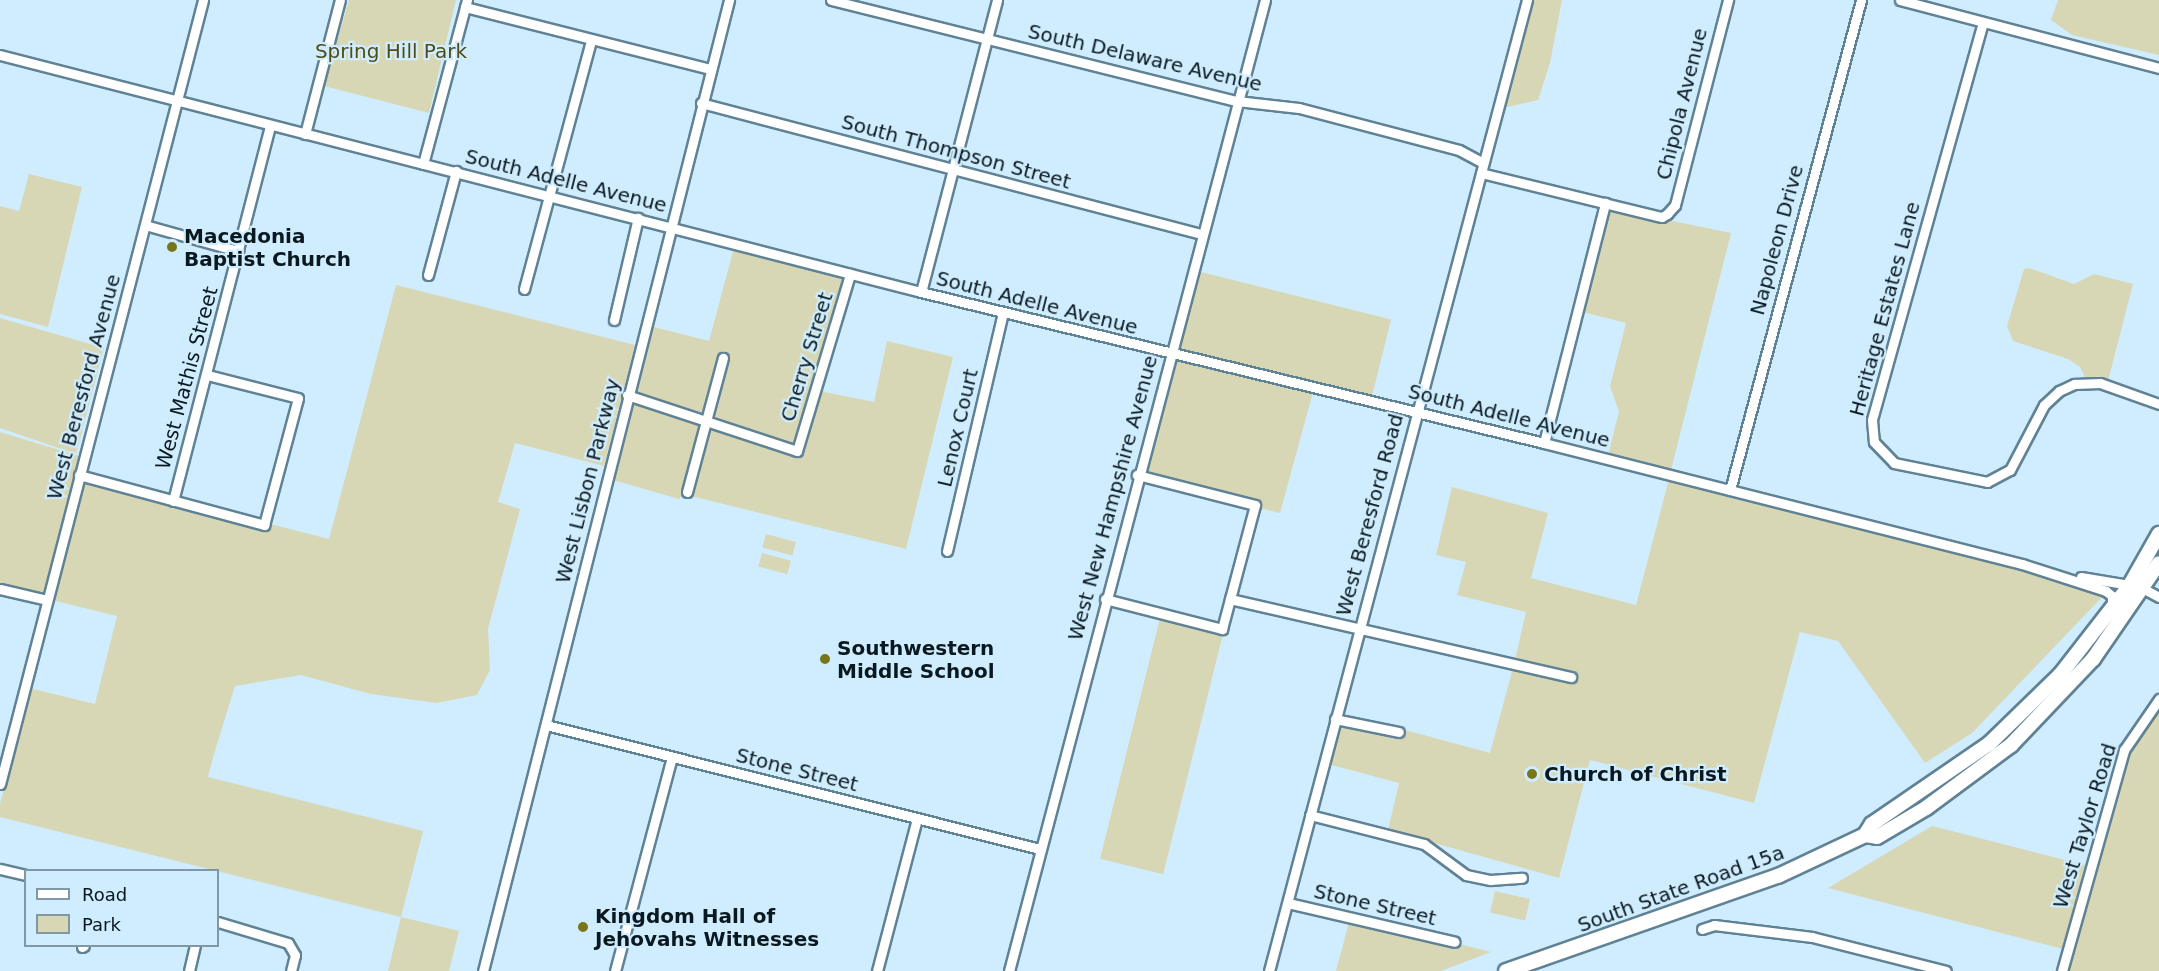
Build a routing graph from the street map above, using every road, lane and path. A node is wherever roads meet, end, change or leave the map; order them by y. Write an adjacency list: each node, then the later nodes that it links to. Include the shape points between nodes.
1 (203, 0): 18 (street, West Beresford Avenue)
2 (340, 0): 22 (street)
3 (729, 0): 17 (street, West Lisbon Parkway)
4 (831, 0): 13 (street, South Delaware Avenue)
5 (997, 0): 13 (street)
6 (1265, 0): 19 (street, West New Hampshire Avenue)
7 (1527, 0): 23 (street, West Beresford Road)
8 (1728, 0): 29 (street, Chipola Avenue, via 1675,205 1662,217)
9 (1860, 0): 51 (street, Napoleon Drive)
10 (1900, 0): 12 (street)
11 (466, 4): 14 (street); 24 (street)
12 (1983, 22): 16 (street); 45 (street, Heritage Estates Lane, via 1872,420 1874,442 1894,463 1987,482 2010,470 2044,405 2074,384 2100,383)
13 (987, 39): 19 (street, South Delaware Avenue); 25 (street)
14 (591, 40): 17 (street); 28 (street)
15 (0, 55): 18 (street, South Adelle Avenue)
16 (2159, 68)
17 (711, 69): 20 (street, West Lisbon Parkway)
18 (177, 100): 21 (street, South Adelle Avenue); 31 (street, West Beresford Avenue)
19 (1237, 101): 23 (street, South Delaware Avenue, via 1299,108 1460,150); 33 (street, West New Hampshire Avenue)
20 (701, 103): 25 (street, South Thompson Street); 32 (street, West Lisbon Parkway)
21 (270, 125): 22 (street, South Adelle Avenue); 34 (street, West Mathis Street)
22 (305, 134): 24 (street, South Adelle Avenue)
23 (1483, 163): 27 (street, West Beresford Road)
24 (423, 164): 26 (street, South Adelle Avenue)
25 (953, 170): 33 (street, South Thompson Street); 38 (street)
26 (456, 171): 28 (street, South Adelle Avenue); 36 (street)
27 (1481, 173): 29 (street); 46 (street, West Beresford Road)
28 (550, 196): 30 (street, South Adelle Avenue); 37 (street, via 544,204)
29 (1605, 203): 48 (street)
30 (638, 218): 32 (street, South Adelle Avenue); 40 (street)
31 (146, 225): 34 (street); 49 (street, West Beresford Avenue)
32 (671, 226): 35 (street, South Adelle Avenue); 44 (street, West Lisbon Parkway)
33 (1201, 234): 41 (street, West New Hampshire Avenue)
34 (238, 251): 43 (street, West Mathis Street)
35 (850, 274): 38 (street, South Adelle Avenue); 47 (street, Cherry Street, via 797,451)
36 (428, 275)
37 (524, 289)
38 (921, 292): 39 (street, South Adelle Avenue)
39 (1003, 313): 41 (street, South Adelle Avenue); 56 (street, Lenox Court)
40 (614, 320)
41 (1169, 354): 46 (street, South Adelle Avenue); 50 (street, West New Hampshire Avenue)
42 (723, 358): 47 (street)
43 (208, 375): 53 (street, West Mathis Street); 53 (street, via 298,398 264,525)
44 (627, 395): 47 (street); 72 (street, West Lisbon Parkway)
45 (2159, 404)
46 (1416, 412): 48 (street, South Adelle Avenue); 67 (street, West Beresford Road)
47 (707, 419): 52 (street)
48 (1544, 443): 51 (street, South Adelle Avenue)
49 (79, 475): 53 (street); 65 (street, West Beresford Avenue)
50 (1137, 475): 63 (street, West New Hampshire Avenue); 64 (street, via 1255,505)
51 (1730, 490): 58 (street, South Adelle Avenue)
52 (687, 492)
53 (173, 501)
54 (2159, 534): 59 (highway, South State Road 15a)
55 (2159, 546): 61 (street, via 2144,573)
56 (947, 551)
57 (2159, 563): 61 (highway, South State Road 15a)
58 (2067, 577): 59 (street, South Adelle Avenue); 66 (street, South Adelle Avenue, via 2106,591)
59 (2130, 585): 66 (highway, South State Road 15a)
60 (0, 589): 65 (street)
61 (2144, 589): 62 (street); 70 (highway, South State Road 15a)
62 (2159, 597)
63 (1105, 599): 64 (street, via 1222,629); 81 (street, West New Hampshire Avenue)
64 (1230, 599): 67 (street)
65 (46, 600): 76 (street, West Beresford Avenue)
66 (2116, 603): 70 (highway, via 2123,609 2058,690); 74 (highway, South State Road 15a, via 2060,675)
67 (1358, 627): 68 (street); 71 (street, West Beresford Road)
68 (1571, 677)
69 (2159, 699): 99 (street, West Taylor Road, via 2124,750)
70 (2055, 702): 79 (highway, South State Road 15a, via 1966,782)
71 (1335, 719): 73 (street); 77 (street, West Beresford Road)
72 (546, 725): 75 (street, Stone Street); 92 (street, West Lisbon Parkway)
73 (1400, 732)
74 (1977, 754): 79 (highway, via 1967,769 1898,816); 80 (highway, South State Road 15a, via 1872,824)
75 (672, 757): 78 (street, Stone Street); 93 (street)
76 (0, 784)
77 (1310, 815): 84 (street, via 1424,844 1467,875); 85 (street, West Beresford Road)
78 (917, 818): 81 (street, Stone Street); 94 (street)
79 (1897, 826): 80 (highway, South State Road 15a, via 1877,837)
80 (1865, 835): 97 (highway, South State Road 15a, via 1778,876)
81 (1040, 849): 95 (street, West New Hampshire Avenue)
82 (0, 869): 83 (street)
83 (24, 875)
84 (1522, 878)
85 (1288, 903): 88 (street, Stone Street); 96 (street, West Beresford Road)
86 (219, 922): 91 (street, via 288,943 295,955)
87 (1702, 929): 98 (street, via 1714,925 1812,937)
88 (1455, 942)
89 (195, 947): 90 (street)
90 (189, 971)
91 (291, 971)
92 (484, 971)
93 (615, 971)
94 (877, 971)
95 (1009, 971)
96 (1269, 971)
97 (1506, 971)
98 (1946, 971)
99 (2062, 971)

